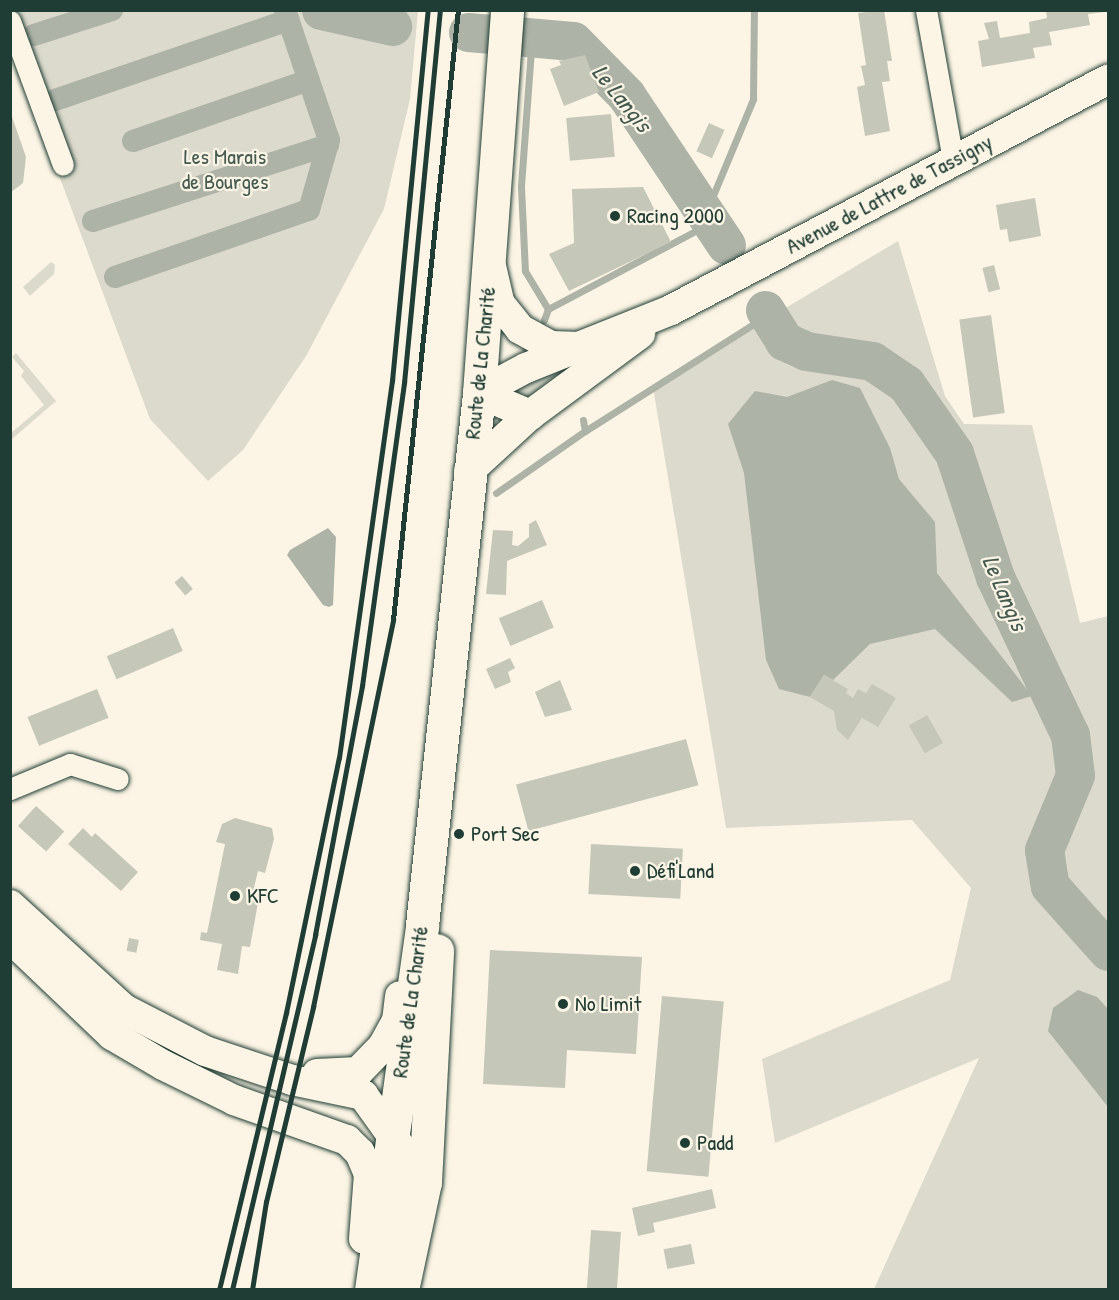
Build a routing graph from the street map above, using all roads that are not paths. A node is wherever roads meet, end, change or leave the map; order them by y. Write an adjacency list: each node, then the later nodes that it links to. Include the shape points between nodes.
1 (507, 10): 7 (main road, Route de La Charité)
2 (926, 10): 5 (street)
3 (10, 21): 6 (street)
4 (1108, 80): 5 (main road, Avenue de Lattre de Tassigny)
5 (953, 160): 8 (main road, Avenue de Lattre de Tassigny)
6 (63, 165)
7 (490, 260): 9 (main road, Avenue de Lattre de Tassigny, via 500,304 520,329 551,346); 10 (main road, Route de La Charité)
8 (671, 310): 9 (main road, Avenue de Lattre de Tassigny); 11 (main road, Avenue de Lattre de Tassigny)
9 (583, 347): 10 (main road, Avenue de Lattre de Tassigny, via 526,368)
10 (479, 393): 11 (main road); 12 (main road, Route de La Charité)
11 (530, 415): 12 (main road, Avenue de Lattre de Tassigny)
12 (469, 471): 13 (main road, Route de La Charité)
13 (441, 714): 18 (main road, Route de La Charité, via 446,779); 19 (main road, via 426,768 397,1021 383,1046 358,1072 324,1076); 21 (main road, Route de La Charité, via 422,925)
14 (118, 779): 15 (street, via 70,764)
15 (10, 789)
16 (10, 905): 19 (main road, via 124,1009)
17 (10, 938): 20 (main road, via 112,1035)
18 (433, 1049): 21 (main road); 26 (main road, Route de La Charité, via 425,1182)
19 (205, 1051): 21 (main road, via 292,1080)
20 (163, 1065): 21 (main road, via 219,1090 342,1117); 23 (main road, via 234,1100 347,1140 360,1153 369,1174)
21 (385, 1102): 22 (main road, Route de La Charité)
22 (392, 1136): 24 (main road, Route de La Charité); 25 (main road, via 401,1148)
23 (359, 1290)
24 (371, 1290)
25 (396, 1290)
26 (402, 1290)

